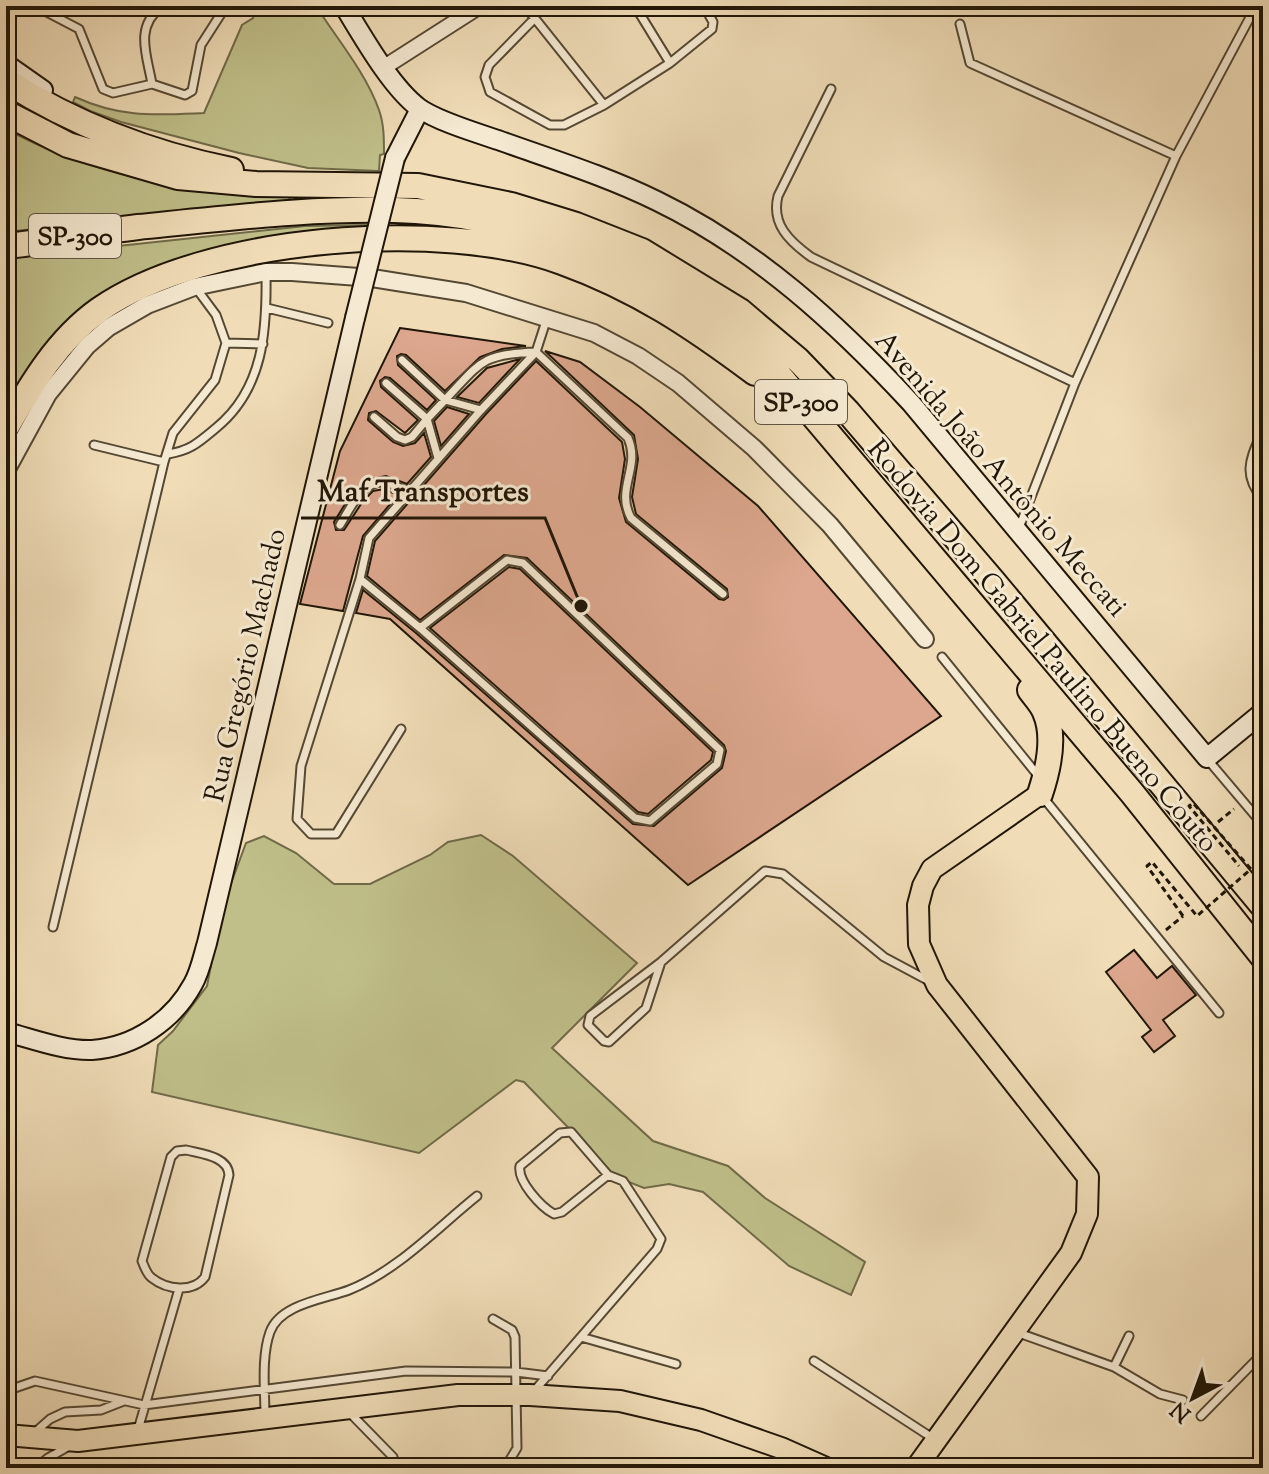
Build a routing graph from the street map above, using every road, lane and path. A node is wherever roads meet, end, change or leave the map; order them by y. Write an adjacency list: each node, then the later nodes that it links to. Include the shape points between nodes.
1 (35, 6): 16 (lane, via 79,29 103,89 113,93)
2 (162, 6): 16 (lane, via 152,13 143,33)
3 (226, 6): 16 (lane, via 201,45 192,91 185,95)
4 (344, 6): 14 (main road, Avenida João Antônio Meccati)
5 (480, 6): 14 (street)
6 (525, 6): 10 (lane)
7 (635, 6): 12 (lane)
8 (704, 6): 12 (lane, via 712,29)
9 (1256, 6): 22 (lane)
10 (535, 18): 18 (lane); 18 (lane, via 489,65 485,77 490,92 550,125 564,125)
11 (960, 24): 22 (lane, via 970,63)
12 (670, 63): 18 (lane)
13 (6, 64): 21 (main road)
14 (383, 68): 19 (main road, Avenida João Antônio Meccati)
15 (6, 81): 21 (highway)
16 (152, 84)
17 (831, 89): 35 (lane, via 778,196 774,211 781,228 811,257)
18 (604, 105)
19 (420, 109): 50 (main road, Avenida João Antônio Meccati, via 656,201 732,243 860,348); 72 (main road, Rua Gregório Machado, bridge, via 395,158 194,982 163,1022 118,1045 90,1050)
20 (6, 113): 23 (highway, Rodovia Dom Gabriel Paulino Bueno Couto / SP-300, via 68,145 178,177)
21 (117, 137): 23 (highway, via 204,164)
22 (1176, 156): 35 (lane)
23 (348, 185): 65 (highway, Rodovia Dom Gabriel Paulino Bueno Couto / SP-300, via 418,186 576,225 642,251 740,311 798,360 857,422)
24 (10, 246): 40 (highway, Rodovia Dom Gabriel Paulino Bueno Couto / SP-300, via 137,227 324,211 417,211 501,224 571,244 679,295 778,374)
25 (266, 272): 26 (street); 27 (lane); 28 (street, via 372,278 466,293)
26 (194, 287): 30 (lane, via 216,315); 46 (street, via 147,305 87,346 48,394)
27 (267, 308): 29 (lane); 31 (lane)
28 (547, 318): 32 (lane); 55 (street, via 594,333 638,356 713,411 830,525)
29 (328, 323)
30 (226, 343): 31 (lane); 44 (lane, via 215,380 173,433)
31 (263, 344): 44 (lane, via 255,377 240,405 190,450)
32 (536, 352): 36 (lane, via 486,359); 37 (lane); 53 (lane, via 628,438 634,452 624,504 631,518)
33 (402, 360): 36 (lane)
34 (386, 383): 39 (lane)
35 (1075, 383): 50 (lane)
36 (445, 400): 37 (lane); 39 (lane)
37 (481, 410): 45 (lane)
38 (374, 417): 39 (lane, via 405,440)
39 (427, 419): 45 (lane)
40 (821, 427): 41 (highway, via 701,333 617,284 499,244 427,238 289,247 185,269 128,293 98,311 51,357); 52 (highway, Rodovia Dom Gabriel Paulino Bueno Couto / SP-300)
41 (6, 428)
42 (1263, 429): 48 (lane, via 1250,459 1249,477)
43 (94, 445): 44 (lane)
44 (166, 458): 66 (lane)
45 (438, 458): 47 (lane)
46 (6, 471)
47 (409, 492): 49 (lane, via 385,482 371,485); 51 (lane, via 369,538)
48 (1263, 500)
49 (340, 525)
50 (1018, 530): 59 (main road, Avenida João Antônio Meccati)
51 (360, 579): 54 (lane); 58 (lane, via 301,766 297,819 311,834 336,834)
52 (964, 592): 60 (highway, via 1046,713 1050,742); 68 (highway, Rodovia Dom Gabriel Paulino Bueno Couto / SP-300)
53 (723, 594)
54 (420, 628): 54 (lane, via 635,818 650,821 717,764 720,750 523,563 507,560)
55 (925, 639)
56 (942, 657): 60 (lane)
57 (1263, 712): 59 (main road)
58 (401, 729)
59 (1207, 758): 61 (lane, Avenida João Antônio Meccati)
60 (1042, 789): 67 (lane); 70 (main road, via 927,877 918,905 919,944)
61 (1243, 801): 62 (lane, Avenida João Antônio Meccati); 63 (path)
62 (1263, 825)
63 (1213, 826): 64 (path, bridge, via 1193,803 1189,806); 67 (path, bridge, via 1251,869 1197,916 1152,862 1147,866 1183,916)
64 (1239, 866)
65 (1263, 906)
66 (53, 927)
67 (1157, 937): 71 (lane)
68 (1263, 957)
69 (661, 962): 69 (lane, via 590,1016 588,1025 604,1041 646,1008); 70 (lane, via 765,871 783,874 884,957)
70 (937, 985): 77 (main road, via 1088,1177 1087,1214 1071,1253)
71 (1219, 1013)
72 (6, 1032)
73 (608, 1175): 73 (lane, via 568,1131 519,1170 554,1214); 79 (lane, via 623,1181 661,1239)
74 (477, 1196): 86 (lane, via 384,1272 283,1314 271,1331)
75 (179, 1289): 75 (lane, via 150,1278 142,1261 171,1157 186,1150 224,1162 229,1175 205,1277); 91 (lane)
76 (493, 1319): 84 (lane, via 512,1330)
77 (1014, 1331): 83 (lane); 98 (main road)
78 (1129, 1336): 83 (lane)
79 (581, 1337): 82 (lane); 85 (lane)
80 (1263, 1353): 93 (lane)
81 (814, 1361): 98 (lane)
82 (676, 1364)
83 (1114, 1367): 89 (lane, via 1160,1394)
84 (516, 1372): 85 (lane); 86 (lane, via 406,1371); 88 (lane)
85 (548, 1376): 88 (lane)
86 (265, 1389): 91 (lane); 94 (lane)
87 (6, 1391): 90 (lane, via 35,1381)
88 (523, 1395): 92 (main road, via 458,1395); 103 (lane, via 517,1448); 104 (main road, via 620,1401 701,1420)
89 (1183, 1400)
90 (126, 1401): 91 (lane); 97 (lane, via 101,1410 65,1412)
91 (144, 1405): 96 (lane)
92 (345, 1409): 94 (main road); 102 (lane, via 393,1457)
93 (1201, 1416)
94 (265, 1419): 96 (main road)
95 (6, 1435): 97 (main road); 100 (lane)
96 (136, 1435): 99 (main road)
97 (29, 1437): 99 (main road)
98 (936, 1440): 105 (main road)
99 (78, 1441): 101 (lane)
100 (14, 1468)
101 (36, 1468)
102 (395, 1468)
103 (505, 1468)
104 (826, 1468)
105 (916, 1468)

